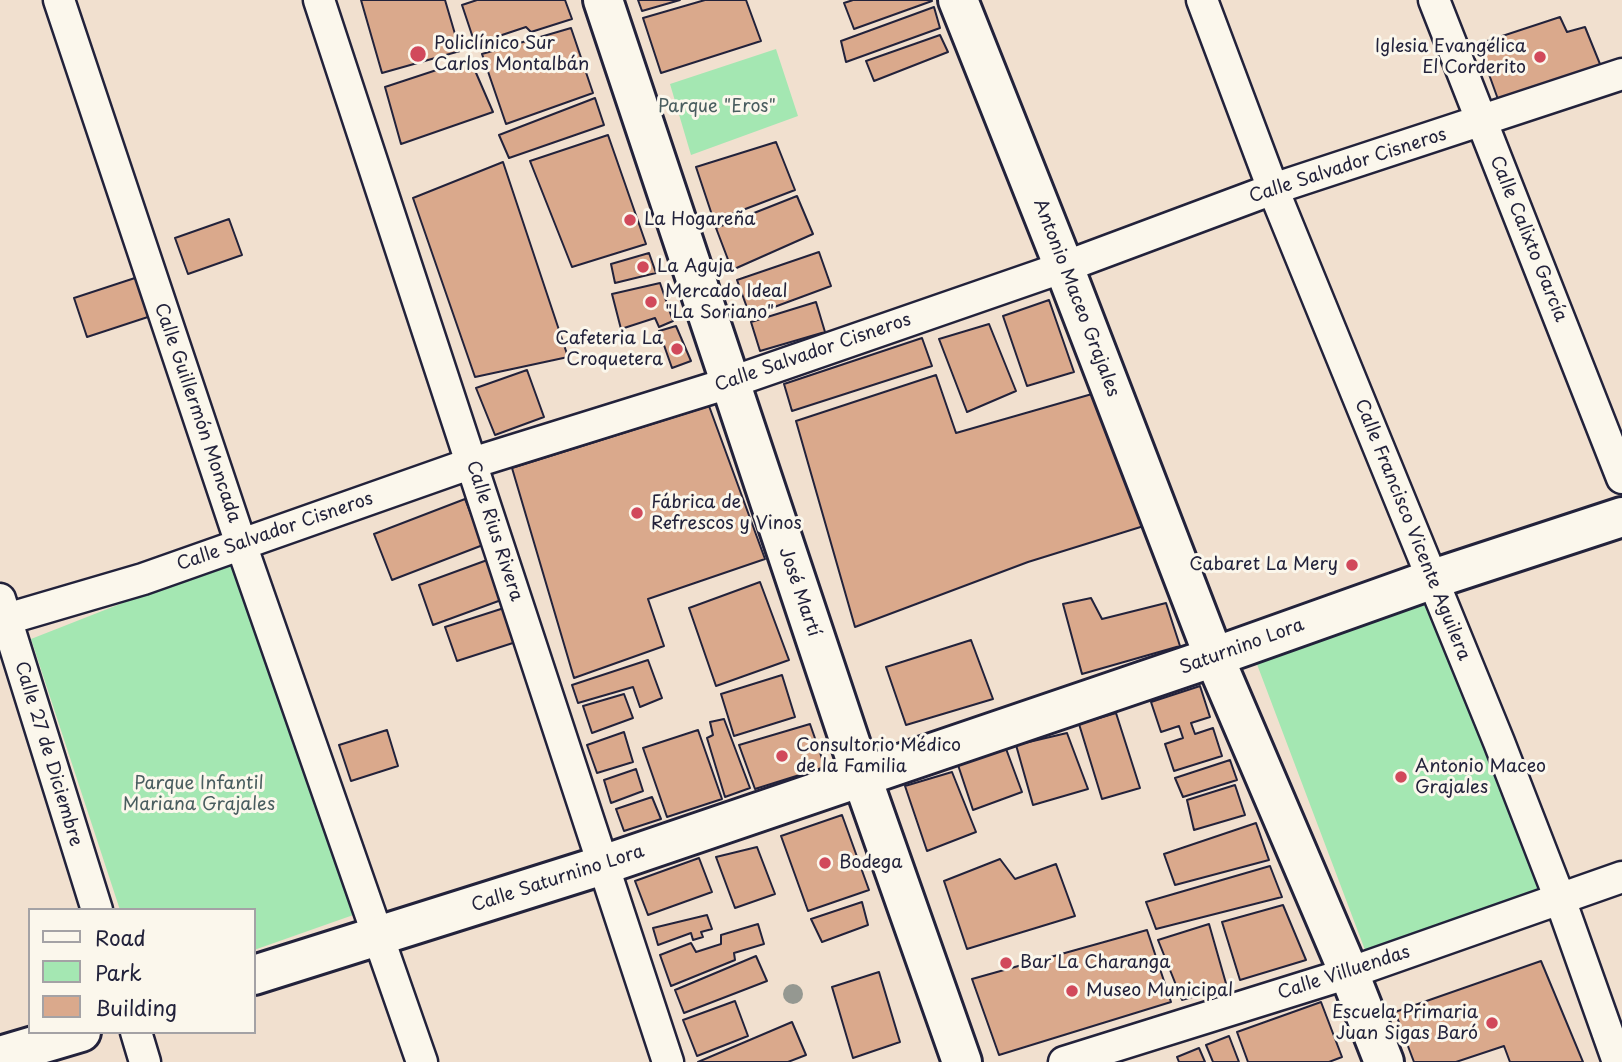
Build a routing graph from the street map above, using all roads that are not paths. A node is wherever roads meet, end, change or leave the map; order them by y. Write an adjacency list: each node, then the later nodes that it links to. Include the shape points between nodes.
1 (59, 0): 15 (street, Calle Guillermón Moncada)
2 (319, 0): 12 (street, Calle Rius Rivera)
3 (603, 0): 11 (street, José Martí)
4 (958, 0): 10 (street, Antonio Maceo Grajales)
5 (1202, 0): 9 (street, Calle Francisco Vicente Aguilera)
6 (1434, 0): 8 (street, Calle Calixto García)
7 (1622, 74): 8 (street, Calle Salvador Cisneros)
8 (1482, 122): 9 (street, Calle Salvador Cisneros); 13 (street, Calle Calixto García)
9 (1273, 189): 10 (street, Calle Salvador Cisneros); 16 (street, Calle Francisco Vicente Aguilera)
10 (1065, 267): 11 (street, Calle Salvador Cisneros); 18 (street, Antonio Maceo Grajales)
11 (729, 383): 12 (street, Calle Salvador Cisneros); 19 (street, José Martí)
12 (472, 463): 15 (street, Calle Salvador Cisneros); 20 (street, Calle Rius Rivera)
13 (1622, 478)
14 (1622, 517): 16 (street, Saturnino Lora)
15 (241, 544): 17 (street, Calle Salvador Cisneros, via 143,579); 24 (street, Calle Guillermón Moncada)
16 (1433, 579): 18 (street, Saturnino Lora); 22 (street, Calle Francisco Vicente Aguilera)
17 (2, 613): 23 (street, Calle 27 de Diciembre)
18 (1214, 657): 19 (street, Saturnino Lora); 25 (street, Antonio Maceo Grajales)
19 (862, 778): 20 (street, Calle Saturnino Lora); 33 (street, José Martí)
20 (603, 865): 24 (street, Calle Saturnino Lora); 32 (street, Calle Rius Rivera)
21 (1622, 877): 22 (street, Calle Villuendas)
22 (1560, 899): 25 (street, Calle Villuendas); 36 (street, Calle Francisco Vicente Aguilera)
23 (96, 908)
24 (378, 936): 26 (street, Calle Saturnino Lora); 31 (street, Calle Guillermón Moncada)
25 (1349, 973): 34 (street, Calle Villuendas); 35 (street, Antonio Maceo Grajales)
26 (256, 974)
27 (74, 1034): 29 (street)
28 (136, 1034): 30 (street)
29 (0, 1056)
30 (145, 1062)
31 (422, 1062)
32 (668, 1062)
33 (961, 1062)
34 (1064, 1062)
35 (1384, 1062)
36 (1618, 1062)

